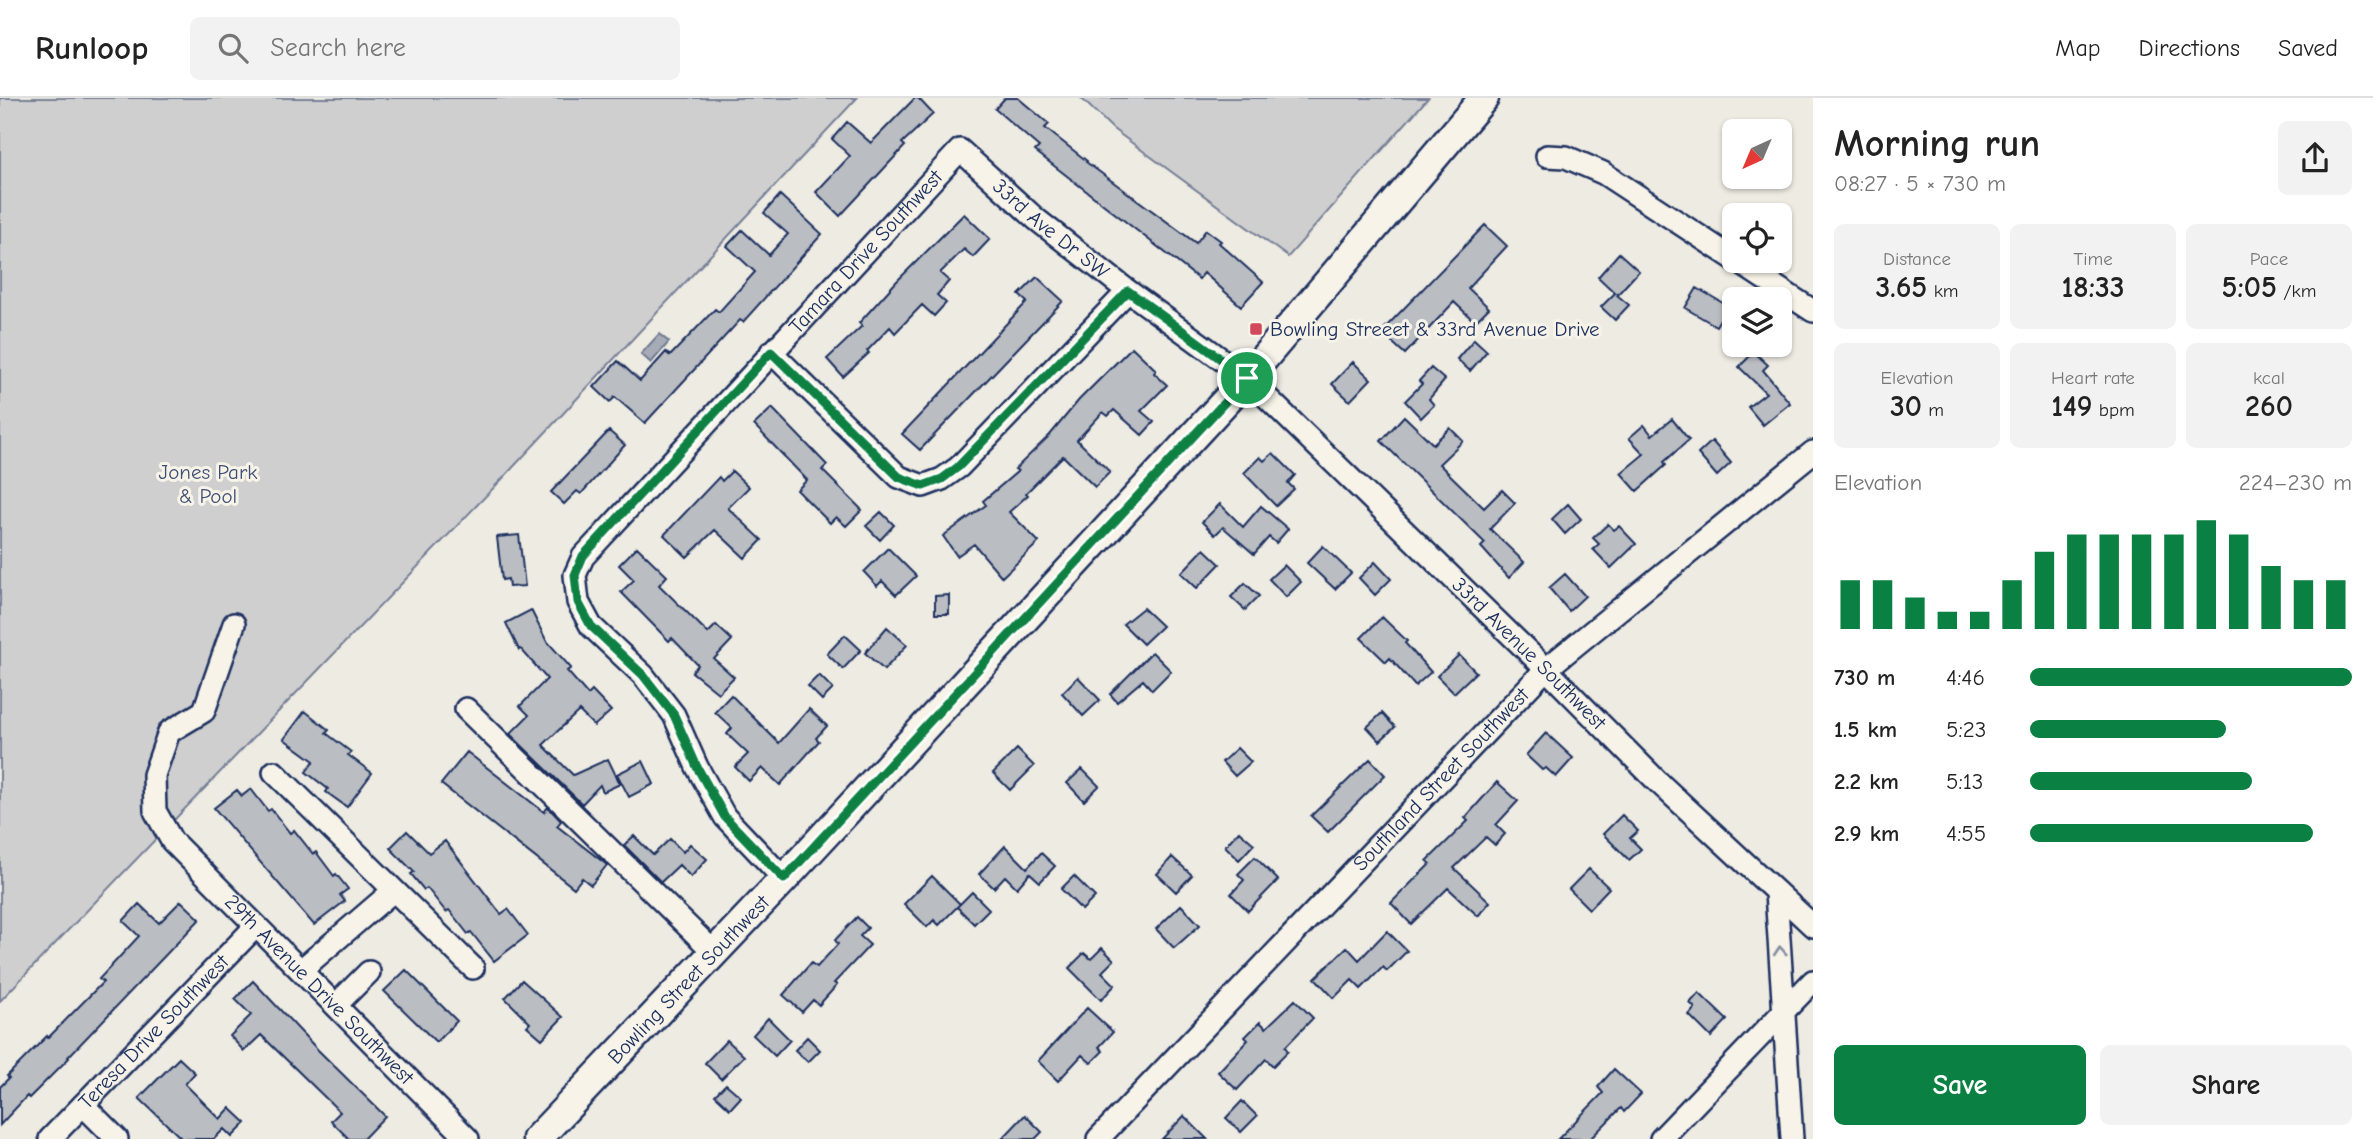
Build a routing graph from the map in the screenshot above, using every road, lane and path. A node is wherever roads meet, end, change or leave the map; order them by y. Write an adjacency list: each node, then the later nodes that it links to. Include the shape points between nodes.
1 (1484, 98): 9 (main road, Bowling Street Southwest)
2 (960, 150): 6 (street, 33rd Ave Dr SW, via 1035,219); 8 (street, Tamara Drive Southwest)
3 (1548, 156): 4 (street, via 1566,157 1603,173)
4 (1722, 251)
5 (1756, 273): 7 (street)
6 (1128, 291): 8 (street, via 958,467 923,486 899,477); 9 (street, 33rd Ave Dr SW)
7 (1813, 311)
8 (771, 352): 15 (street, Tamara Drive Southwest, via 583,556 575,575 578,602 591,626 643,675 674,715 725,817)
9 (1247, 378): 12 (street, 33rd Avenue Southwest); 15 (main road, Bowling Street Southwest)
10 (1813, 452): 12 (street, Southland Street Southwest)
11 (234, 624): 18 (street, 29th Avenue Drive Southwest, via 204,711 169,732 154,775 155,811 172,841)
12 (1546, 669): 17 (street, 33rd Avenue Southwest); 32 (street, Southland Street Southwest)
13 (466, 709): 20 (street)
14 (274, 772): 16 (street)
15 (784, 879): 20 (main road, Bowling Street Southwest)
16 (393, 891): 21 (street); 22 (street)
17 (1776, 892): 19 (street, 33rd Avenue Southwest); 26 (street, one-way to 17)
18 (256, 926): 22 (street, 29th Avenue Drive Southwest); 27 (street, Teresa Drive Southwest)
19 (1813, 926)
20 (714, 952): 31 (main road, Bowling Street Southwest)
21 (473, 968)
22 (301, 970): 25 (street, 29th Avenue Drive Southwest)
23 (369, 972): 25 (street)
24 (1813, 981): 26 (street)
25 (336, 1005): 30 (street, 29th Avenue Drive Southwest)
26 (1784, 1011): 33 (street); 34 (street)
27 (83, 1105): 28 (street, Teresa Drive Southwest); 29 (street)
28 (50, 1139)
29 (117, 1139)
30 (468, 1139)
31 (537, 1139)
32 (1098, 1139)
33 (1661, 1139)
34 (1791, 1139)

